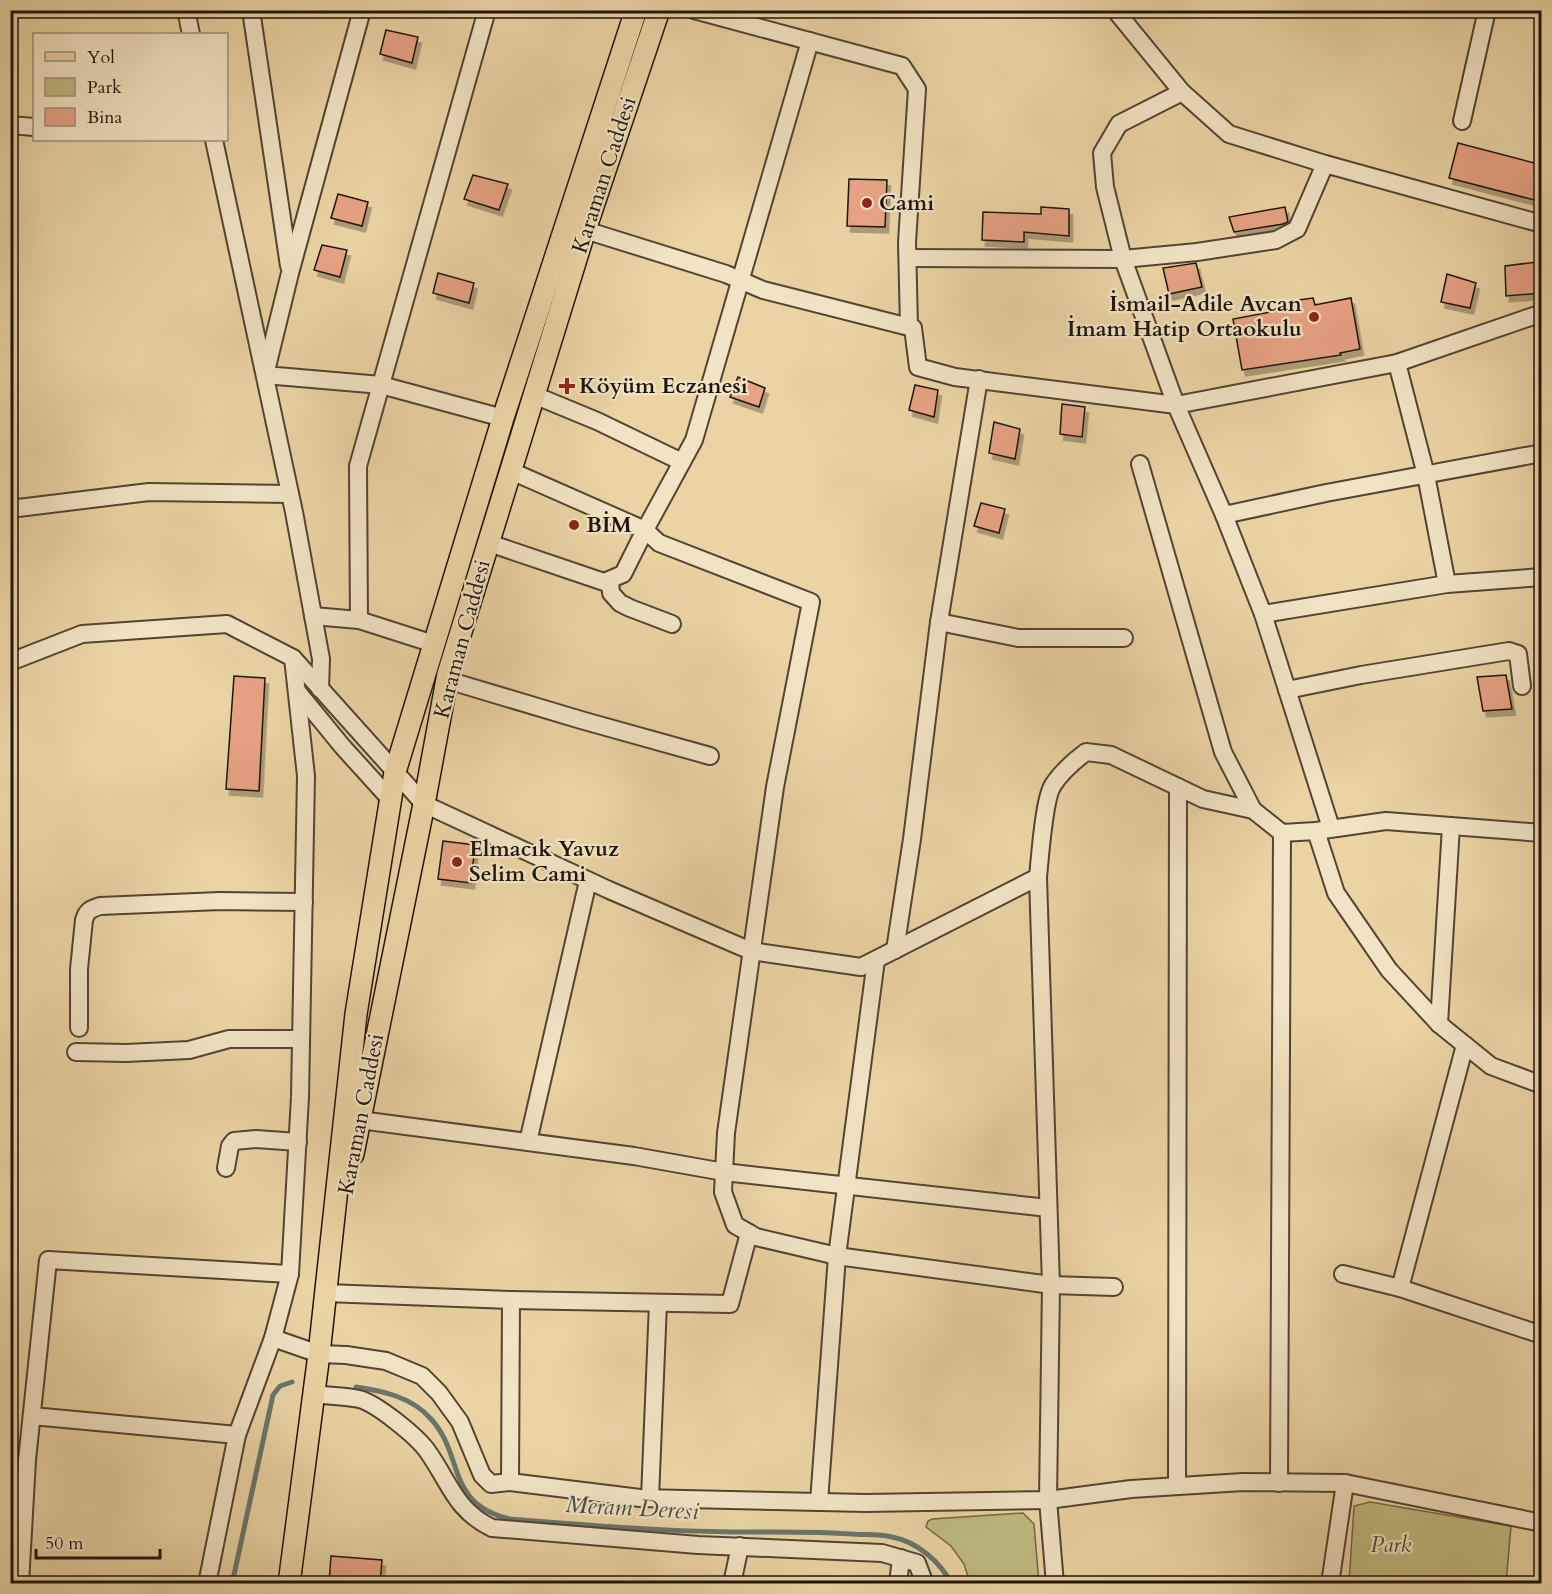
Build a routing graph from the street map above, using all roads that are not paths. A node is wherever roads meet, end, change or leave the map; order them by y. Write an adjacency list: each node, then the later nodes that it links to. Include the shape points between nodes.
1 (186, 10): 10 (street)
2 (251, 10): 22 (street)
3 (362, 10): 22 (street)
4 (487, 10): 29 (street)
5 (636, 10): 32 (main road, Karaman Caddesi)
6 (659, 10): 19 (main road, Karaman Caddesi)
7 (694, 10): 11 (street)
8 (1114, 10): 12 (street)
9 (1487, 10): 13 (street)
10 (191, 33)
11 (810, 41): 20 (street, via 902,66 917,89); 23 (street)
12 (1182, 92): 17 (street, via 1229,134); 21 (street, via 1119,124 1102,153 1105,187)
13 (1462, 121)
14 (10, 125): 15 (street)
15 (33, 127)
16 (214, 141): 27 (street)
17 (1325, 164): 18 (street); 21 (street, via 1297,229 1276,240)
18 (1542, 224)
19 (585, 230): 23 (street); 30 (main road, Karaman Caddesi)
20 (908, 258): 21 (street); 25 (street)
21 (1123, 259): 31 (street)
22 (290, 273): 27 (street)
23 (739, 280): 25 (street, via 763,290); 34 (street, via 694,440)
24 (1542, 313): 26 (street)
25 (909, 327): 28 (street, via 913,328 918,368)
26 (1397, 363): 31 (street); 37 (street)
27 (265, 375): 29 (street); 38 (street)
28 (979, 379): 31 (street); 49 (street)
29 (381, 385): 32 (street); 48 (street, via 358,466)
30 (534, 395): 34 (street); 36 (main road, Karaman Caddesi)
31 (1176, 405): 40 (street)
32 (503, 418): 52 (main road, Karaman Caddesi)
33 (1542, 453): 37 (street)
34 (682, 462): 41 (street)
35 (1140, 464): 65 (street, via 1223,752)
36 (511, 471): 41 (street); 42 (main road, Karaman Caddesi)
37 (1426, 475): 40 (street); 45 (street)
38 (290, 494): 39 (street, via 149,492); 47 (street)
39 (10, 508)
40 (1224, 515): 46 (street)
41 (645, 530): 44 (street, via 623,574); 74 (street, via 659,543 812,602 774,788)
42 (489, 543): 44 (street, via 604,582); 55 (main road, Karaman Caddesi)
43 (1542, 577): 45 (street)
44 (610, 580): 50 (street, via 611,594 620,603)
45 (1447, 584): 46 (street)
46 (1263, 614): 59 (street)
47 (313, 616): 48 (street); 57 (street, via 321,659)
48 (359, 620): 52 (street)
49 (939, 622): 51 (street, via 1018,638); 73 (street)
50 (672, 624)
51 (1124, 638)
52 (434, 644): 61 (main road, Karaman Caddesi)
53 (293, 658): 54 (street, via 228,624 82,634); 57 (street); 58 (street)
54 (10, 662)
55 (447, 680): 60 (street); 64 (main road, Karaman Caddesi)
56 (1522, 686): 59 (street, via 1518,654 1509,651)
57 (320, 689): 61 (street)
58 (297, 690): 63 (street); 72 (street, via 306,776)
59 (1287, 690): 67 (street)
60 (710, 756)
61 (395, 772): 63 (main road, Karaman Caddesi); 64 (street)
62 (1178, 787): 65 (street, via 1203,799); 70 (street, via 1111,755 1086,752 1051,787); 109 (street)
63 (390, 800): 96 (main road, Karaman Caddesi, via 356,1014)
64 (424, 804): 71 (street); 82 (main road, Karaman Caddesi)
65 (1253, 810): 68 (street)
66 (1451, 826): 67 (street, via 1386,821); 69 (street); 76 (street)
67 (1324, 830): 68 (street); 76 (street, via 1336,893 1389,970)
68 (1282, 833): 107 (street)
69 (1542, 833)
70 (1038, 877): 73 (street); 88 (street)
71 (588, 880): 74 (street); 84 (street)
72 (304, 902): 77 (street, via 220,901 92,909 86,913 83,930); 78 (street)
73 (895, 950): 75 (street)
74 (751, 951): 75 (street, via 861,967); 86 (street)
75 (876, 960): 87 (street)
76 (1439, 1024): 79 (street)
77 (79, 1028)
78 (301, 1039): 80 (street, via 229,1039 189,1050); 83 (street)
79 (1465, 1045): 81 (street, via 1491,1066); 95 (street)
80 (76, 1052)
81 (1542, 1085)
82 (360, 1120): 84 (street); 96 (main road, Karaman Caddesi)
83 (298, 1142): 85 (street, via 234,1141); 91 (street)
84 (528, 1142): 86 (street)
85 (226, 1168)
86 (724, 1172): 87 (street); 89 (street, via 723,1192 735,1225)
87 (846, 1185): 88 (street); 90 (street)
88 (1048, 1208): 93 (street)
89 (749, 1233): 90 (street); 98 (street, via 730,1304)
90 (837, 1256): 93 (street); 112 (street)
91 (290, 1274): 100 (street); 103 (street, via 48,1260)
92 (1343, 1274): 95 (street)
93 (1051, 1285): 94 (street); 111 (street)
94 (1114, 1287)
95 (1400, 1288): 99 (street)
96 (326, 1289): 97 (street); 101 (main road, Karaman Caddesi)
97 (511, 1300): 98 (street); 106 (street)
98 (658, 1303): 110 (street)
99 (1542, 1335)
100 (273, 1338): 101 (street); 104 (street)
101 (319, 1354): 102 (main road, Karaman Caddesi); 106 (street, via 386,1361 422,1377 460,1422 482,1475 491,1484)
102 (313, 1394): 114 (street, via 361,1399 384,1412 427,1450 459,1504 492,1528); 118 (main road, Karaman Caddesi)
103 (32, 1416): 104 (street); 105 (street)
104 (237, 1435): 117 (street)
105 (19, 1460): 116 (street)
106 (510, 1482): 110 (street)
107 (1279, 1483): 108 (street); 109 (street)
108 (1345, 1483): 113 (street); 123 (street)
109 (1177, 1486): 111 (street)
110 (650, 1498): 112 (street)
111 (1048, 1500): 112 (street); 122 (street)
112 (819, 1502)
113 (1542, 1523)
114 (740, 1546): 115 (street, via 882,1553); 119 (street)
115 (901, 1558): 120 (street); 121 (street, via 917,1563)
116 (20, 1584)
117 (207, 1584)
118 (290, 1584)
119 (732, 1584)
120 (898, 1584)
121 (925, 1584)
122 (1055, 1584)
123 (1330, 1584)

